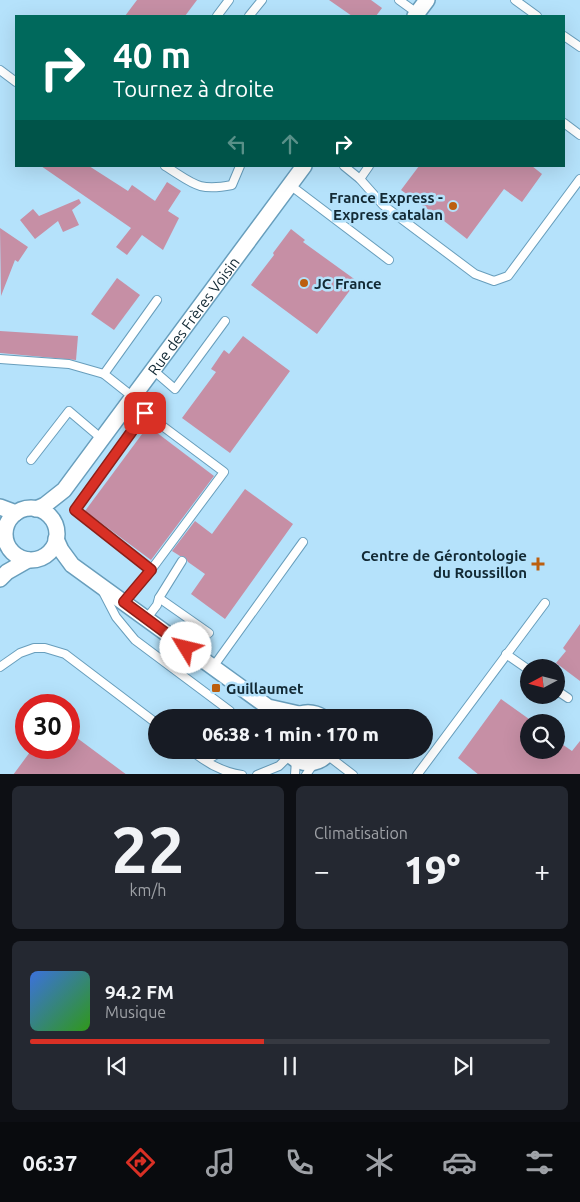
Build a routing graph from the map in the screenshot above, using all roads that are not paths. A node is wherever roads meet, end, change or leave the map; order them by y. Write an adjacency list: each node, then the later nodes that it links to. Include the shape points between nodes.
1 (229, 0): 6 (lane)
2 (262, 0): 7 (lane)
3 (399, 0): 8 (lane)
4 (427, 0): 8 (street)
5 (515, 0): 9 (lane)
6 (218, 15)
7 (250, 15)
8 (416, 15)
9 (536, 15)
10 (565, 37): 11 (lane)
11 (580, 48)
12 (0, 70): 13 (lane)
13 (15, 81)
14 (565, 124): 15 (lane)
15 (580, 135)
16 (167, 167): 17 (lane, via 201,188 214,189 232,185)
17 (240, 167)
18 (303, 167): 23 (street, Rue des Frères Voisin)
19 (345, 167): 21 (lane)
20 (368, 167): 21 (lane)
21 (360, 179): 22 (lane, via 384,205 475,274 494,281 508,276)
22 (580, 179)
23 (290, 185): 24 (lane); 28 (street, Rue des Frères Voisin)
24 (389, 260)
25 (157, 300): 29 (lane)
26 (226, 321): 28 (lane, via 175,389)
27 (0, 359): 29 (lane, via 69,364)
28 (153, 370): 30 (street, Rue des Frères Voisin)
29 (104, 374): 30 (lane)
30 (133, 397): 31 (street, Rue des Frères Voisin)
31 (102, 439): 32 (lane, via 69,411); 33 (street, Rue des Frères Voisin)
32 (31, 460)
33 (64, 490): 35 (street, Rue des Frères Voisin); 38 (street, Rue des Frères Voisin, via 55,512)
34 (0, 507): 36 (street)
35 (36, 509): 36 (street); 38 (street, via 44,512)
36 (16, 513): 37 (street)
37 (4, 532): 41 (street, via 15,555); 44 (street)
38 (55, 532): 40 (street, via 53,546); 43 (street, via 61,550)
39 (303, 542): 56 (lane)
40 (43, 557): 41 (street); 43 (street)
41 (28, 560): 46 (street)
42 (182, 561): 48 (lane)
43 (72, 565): 47 (street)
44 (0, 570)
45 (151, 570): 45 (lane, via 224,472 145,413 75,510); 49 (lane)
46 (0, 579)
47 (99, 584): 49 (street); 59 (lane, via 116,617 135,640)
48 (159, 598): 51 (lane); 52 (lane)
49 (124, 602): 51 (street)
50 (545, 603): 53 (lane)
51 (147, 618): 56 (street)
52 (209, 633)
53 (506, 654): 54 (lane); 68 (lane)
54 (520, 664)
55 (0, 667): 61 (lane, via 20,652 34,648 65,654)
56 (213, 667): 60 (street)
57 (565, 696): 58 (lane)
58 (568, 698)
59 (227, 709)
60 (267, 709)
61 (148, 716)
62 (202, 759): 65 (lane, via 210,765)
63 (292, 760): 64 (street, via 302,763); 66 (lane)
64 (319, 761): 67 (lane)
65 (242, 774)
66 (257, 774)
67 (353, 774)
68 (417, 774)

